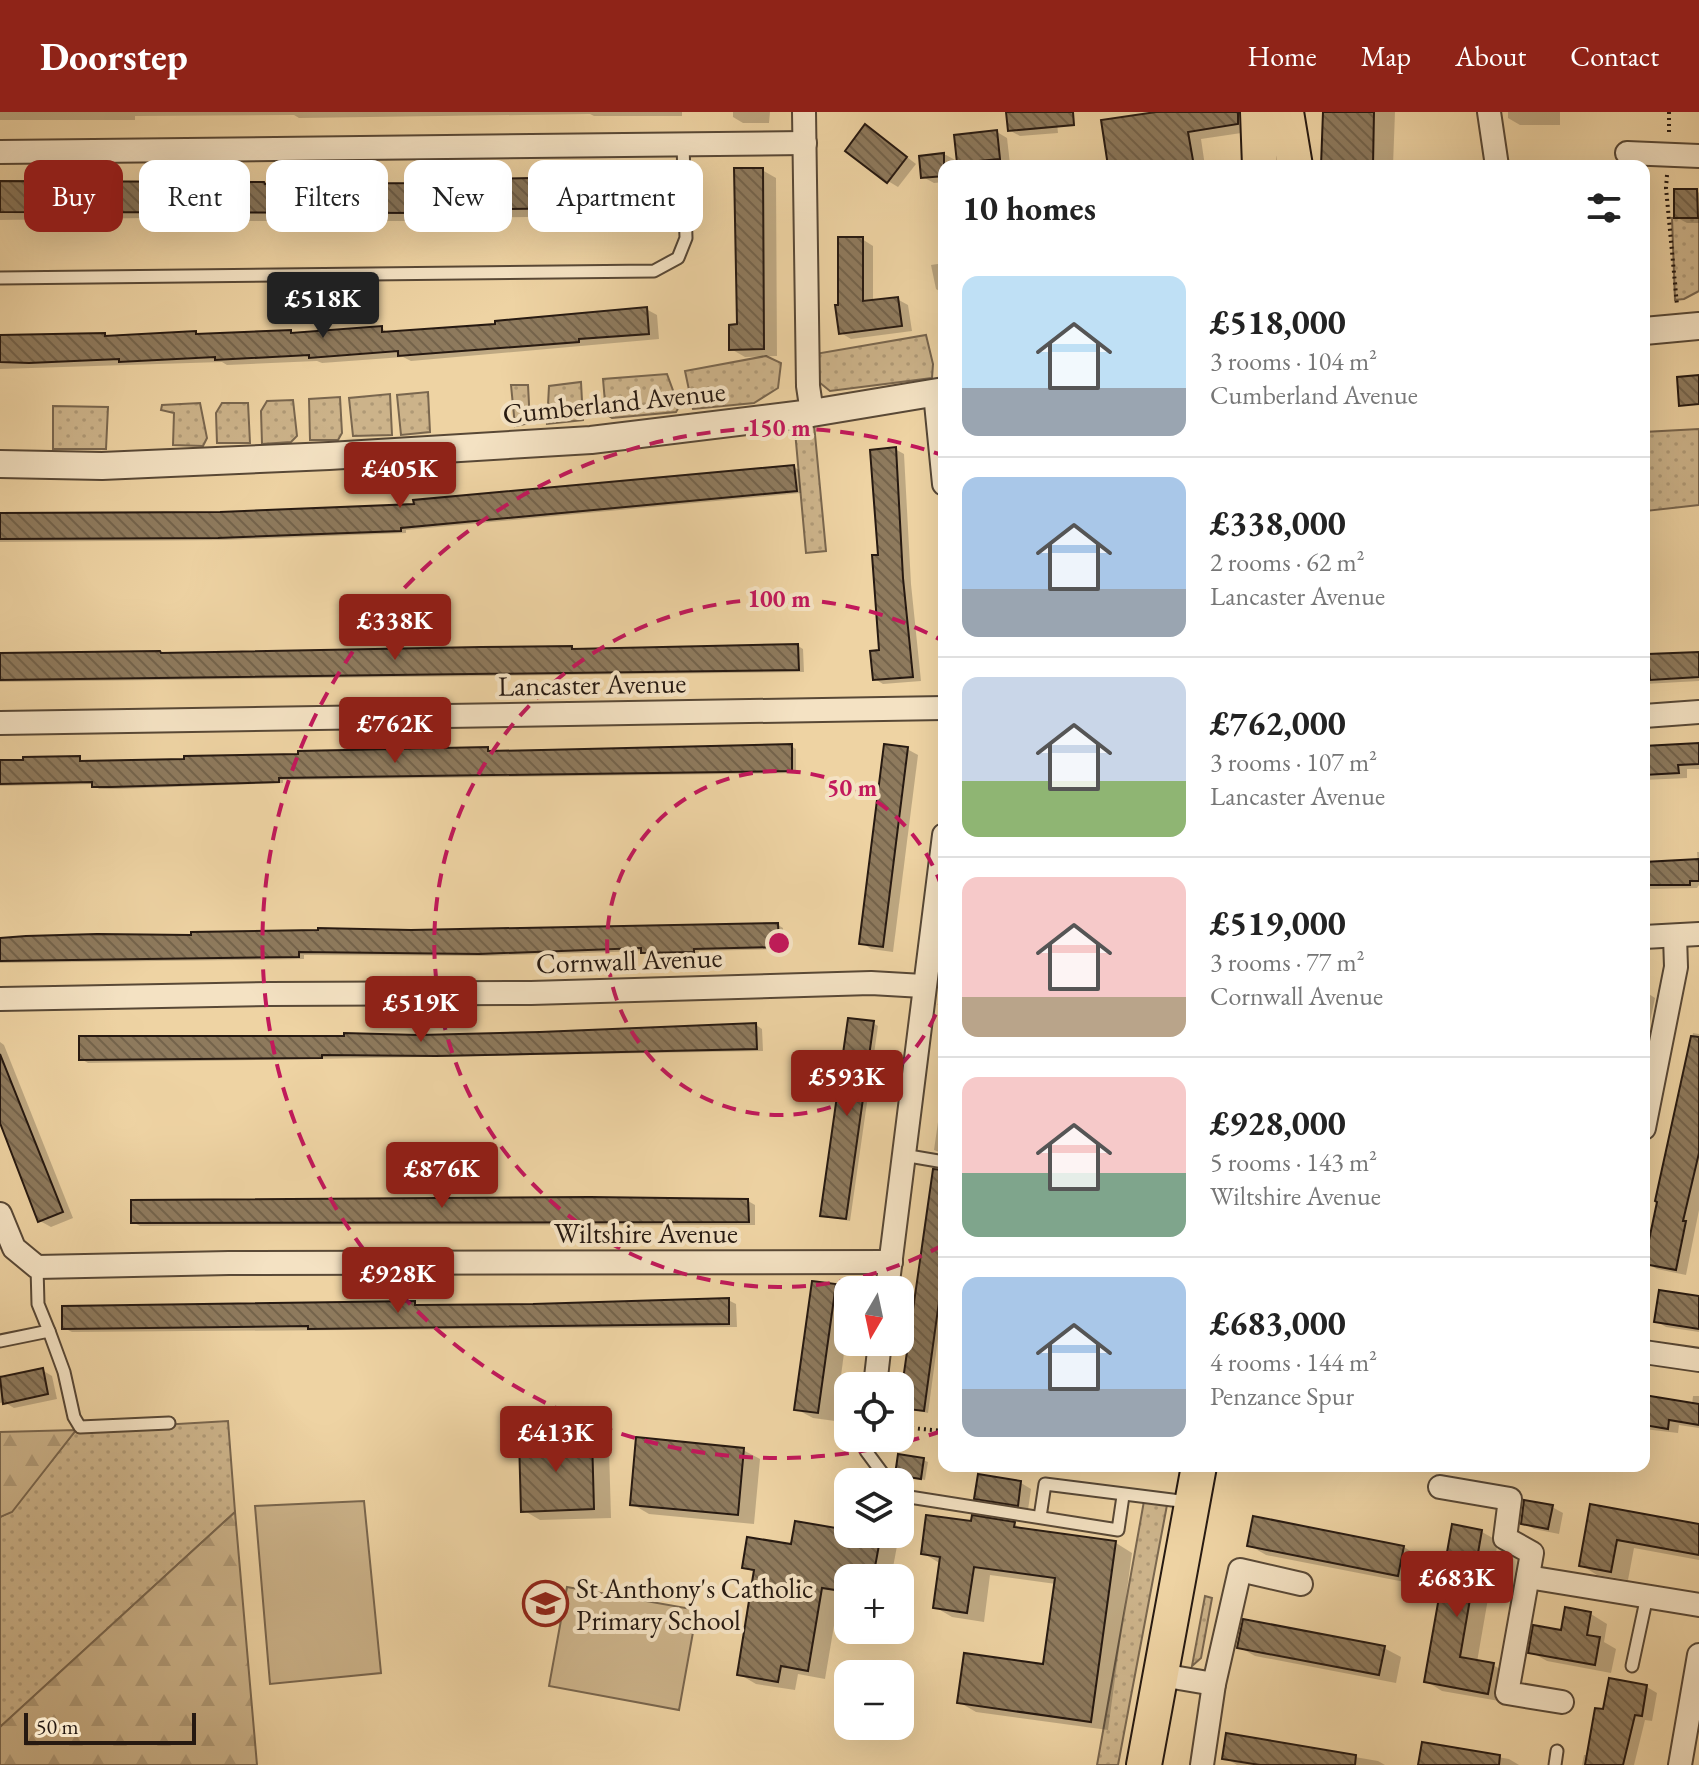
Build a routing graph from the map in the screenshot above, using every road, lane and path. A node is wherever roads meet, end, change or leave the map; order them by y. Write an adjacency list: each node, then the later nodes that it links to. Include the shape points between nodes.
1 (804, 112): 6 (street)
2 (1258, 112): 12 (main road)
3 (1286, 112): 13 (main road)
4 (1489, 112): 14 (street)
5 (1669, 112): 10 (path)
6 (805, 143): 7 (street); 20 (street)
7 (683, 145): 8 (street); 15 (lane, via 686,238 678,258 654,271)
8 (0, 152)
9 (1627, 153): 10 (street)
10 (1668, 154): 11 (street); 16 (path)
11 (1699, 156)
12 (1260, 160)
13 (1294, 160)
14 (1496, 160)
15 (0, 278)
16 (1677, 308)
17 (1699, 326): 18 (street)
18 (1650, 330)
19 (938, 392): 20 (street, Cumberland Avenue)
20 (812, 413): 21 (street, Cumberland Avenue, via 591,440 102,466)
21 (0, 464)
22 (938, 708): 25 (street, Lancaster Avenue)
23 (1699, 712): 24 (street)
24 (1650, 716)
25 (0, 723)
26 (938, 878): 30 (street)
27 (1699, 934): 28 (street)
28 (1675, 936): 29 (street); 32 (street, via 1676,967)
29 (1650, 937)
30 (923, 986): 31 (street, Cornwall Avenue); 33 (street)
31 (0, 999)
32 (1650, 1098)
33 (903, 1155): 34 (lane); 36 (street)
34 (938, 1161)
35 (0, 1214): 37 (street, via 14,1248)
36 (891, 1262): 37 (street, Wiltshire Avenue); 38 (street)
37 (37, 1267): 39 (lane, via 38,1304)
38 (889, 1276)
39 (49, 1331): 40 (lane); 43 (lane, via 80,1427)
40 (0, 1341)
41 (1650, 1353): 42 (street)
42 (1699, 1360)
43 (169, 1423)
44 (914, 1428): 45 (path)
45 (938, 1430)
46 (1198, 1472): 50 (main road)
47 (1440, 1487): 52 (street, via 1510,1499 1505,1538 1532,1553)
48 (1123, 1496): 50 (lane); 51 (lane, via 1045,1484); 51 (lane, via 1118,1530)
49 (914, 1498): 51 (lane)
50 (1192, 1502): 58 (main road)
51 (1040, 1517)
52 (1528, 1577): 54 (street); 60 (street, via 1507,1693)
53 (1301, 1584): 59 (street, via 1240,1570)
54 (1647, 1596): 55 (street); 57 (lane)
55 (1699, 1605)
56 (1699, 1655): 62 (street)
57 (1632, 1666)
58 (1161, 1675): 59 (street); 63 (main road)
59 (1214, 1684): 64 (street)
60 (1562, 1702)
61 (1557, 1751): 65 (lane)
62 (1687, 1757)
63 (1144, 1765)
64 (1202, 1765)
65 (1555, 1765)

